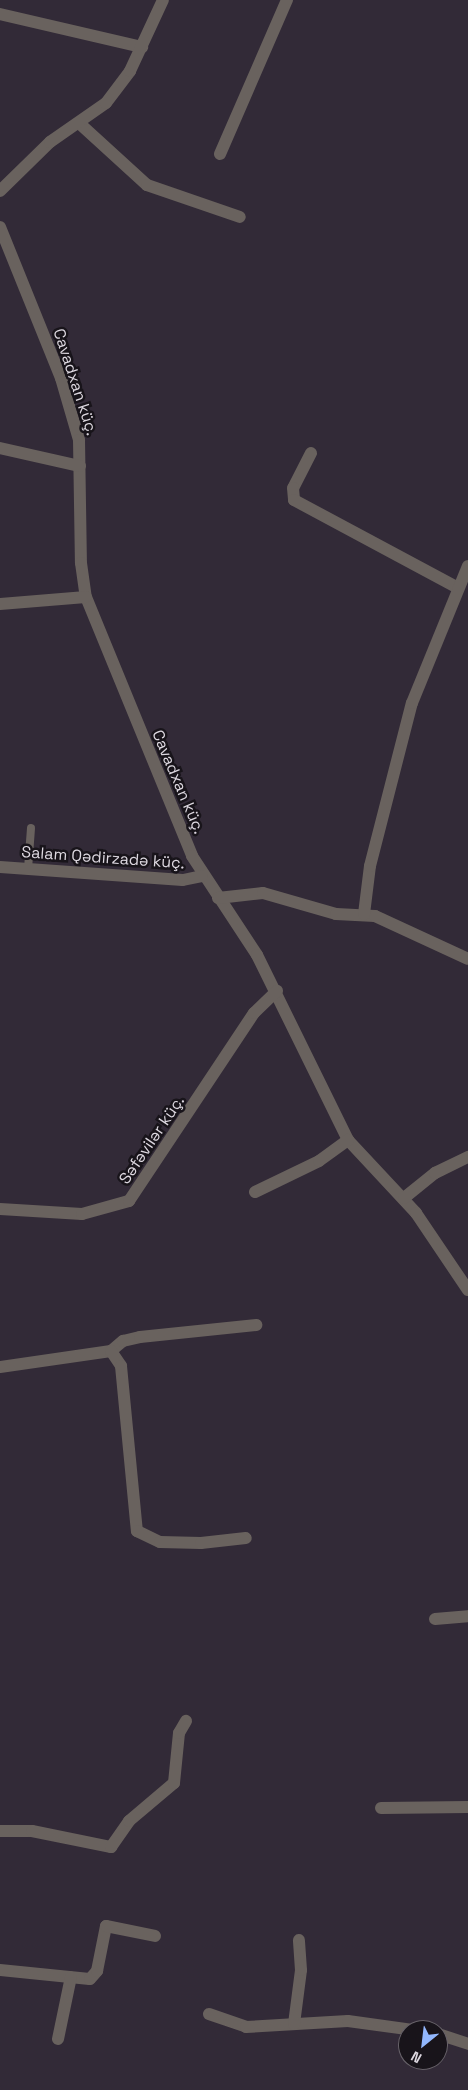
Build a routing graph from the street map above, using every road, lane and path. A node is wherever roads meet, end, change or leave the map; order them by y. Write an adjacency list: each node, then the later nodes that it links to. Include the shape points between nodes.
1 (163, 0): 4 (street)
2 (287, 0): 6 (street)
3 (0, 14): 4 (street)
4 (142, 47): 5 (street, via 106,103)
5 (79, 123): 7 (street, via 50,142); 8 (street, via 147,185)
6 (220, 154)
7 (0, 191)
8 (240, 217)
9 (0, 227): 12 (street, Cavadxan küç., via 61,378 79,440)
10 (0, 448): 12 (street)
11 (311, 453): 14 (street, via 293,488 294,500)
12 (80, 466): 15 (street, Cavadxan küç., via 80,563)
13 (468, 566): 14 (street)
14 (458, 588): 22 (street, via 405,726 370,866)
15 (86, 597): 16 (street); 20 (street, Cavadxan küç.)
16 (0, 604)
17 (31, 828): 19 (lane)
18 (0, 867): 19 (street, Salam Qədirzadə küç.)
19 (28, 869): 20 (street, Salam Qədirzadə küç., via 183,880)
20 (202, 876): 21 (street, Cavadxan küç.)
21 (218, 898): 22 (street, via 263,893 336,914); 24 (street, Cavadxan küç.)
22 (364, 914): 23 (street, via 394,923)
23 (468, 959)
24 (277, 991): 25 (street, Cavadxan küç.); 29 (street, Səfəvilər küç., via 254,1013 130,1201 82,1214)
25 (348, 1140): 27 (street, via 319,1162); 28 (street, Cavadxan küç.)
26 (468, 1156): 28 (street, via 435,1173)
27 (255, 1192)
28 (404, 1198): 30 (street, Cavadxan küç.)
29 (0, 1209)
30 (468, 1290)
31 (256, 1325): 32 (street, via 140,1337 123,1341)
32 (112, 1351): 33 (street); 34 (street, via 121,1366 136,1531 160,1542 201,1543)
33 (0, 1367)
34 (246, 1538)
35 (468, 1616): 36 (street)
36 (435, 1619)
37 (186, 1721): 40 (street, via 179,1733 174,1783 129,1821 111,1846 39,1832)
38 (468, 1807): 39 (street)
39 (381, 1808)
40 (0, 1831)
41 (155, 1936): 44 (street, via 106,1926 95,1977)
42 (299, 1940): 46 (street, via 302,1970)
43 (0, 1970): 44 (street)
44 (71, 1977): 49 (street)
45 (209, 2014): 46 (street, via 246,2027)
46 (294, 2024): 47 (street, via 348,2021)
47 (398, 2028)
48 (448, 2037): 50 (street)
49 (58, 2039)
50 (468, 2044)

